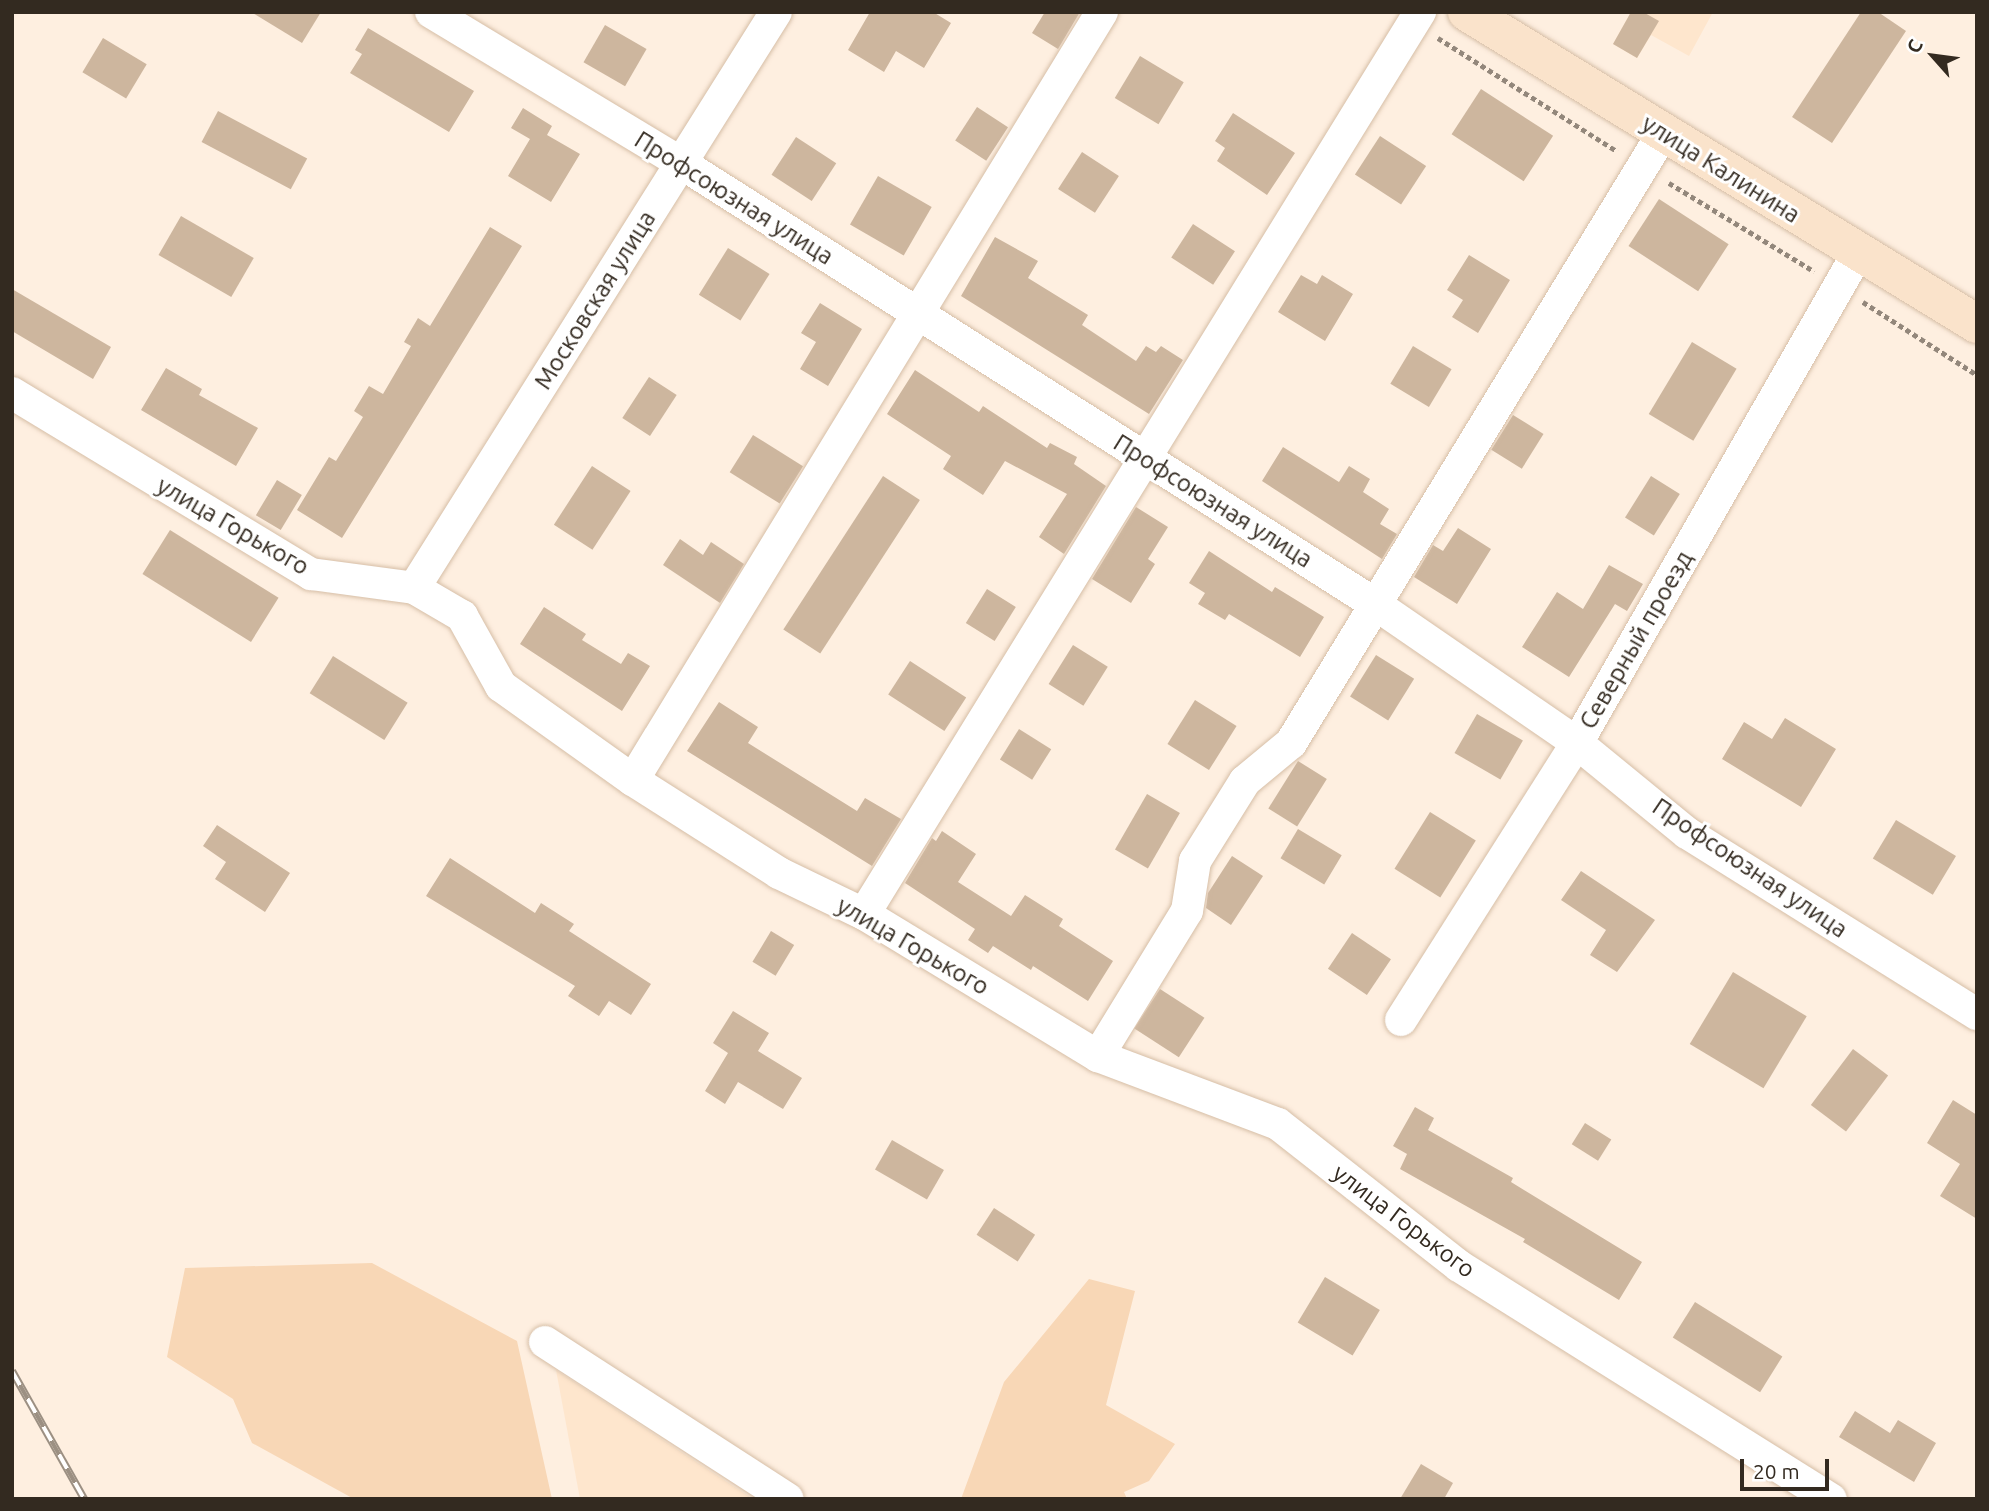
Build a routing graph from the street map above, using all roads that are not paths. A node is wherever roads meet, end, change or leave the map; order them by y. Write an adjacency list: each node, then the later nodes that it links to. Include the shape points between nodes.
1 (431, 12): 7 (street, Профсоюзная улица)
2 (776, 12): 7 (street, Московская улица)
3 (1102, 12): 9 (street)
4 (1467, 12): 6 (main road, улица Калинина)
5 (1417, 17): 12 (street)
6 (1663, 133): 8 (main road, улица Калинина); 14 (street)
7 (681, 163): 9 (street, Профсоюзная улица); 13 (street, Московская улица)
8 (1858, 253): 10 (main road, улица Калинина); 15 (street, Северный проезд)
9 (918, 314): 12 (street, Профсоюзная улица); 16 (street)
10 (1977, 324)
11 (12, 393): 13 (street, улица Горького, via 311,574)
12 (1145, 458): 14 (street, Профсоюзная улица); 17 (street)
13 (414, 587): 16 (street, улица Горького, via 463,616 501,686)
14 (1375, 604): 15 (street, Профсоюзная улица); 20 (street, via 1291,743 1245,781 1195,861 1186,911)
15 (1577, 743): 18 (street, Профсоюзная улица, via 1687,833); 19 (street, Северный проезд)
16 (633, 780): 17 (street, улица Горького, via 779,873)
17 (864, 914): 20 (street, улица Горького)
18 (1977, 1014)
19 (1401, 1020)
20 (1098, 1056): 23 (street, улица Горького, via 1278,1124 1459,1266)
21 (545, 1342): 22 (street)
22 (788, 1499)
23 (1831, 1499)

